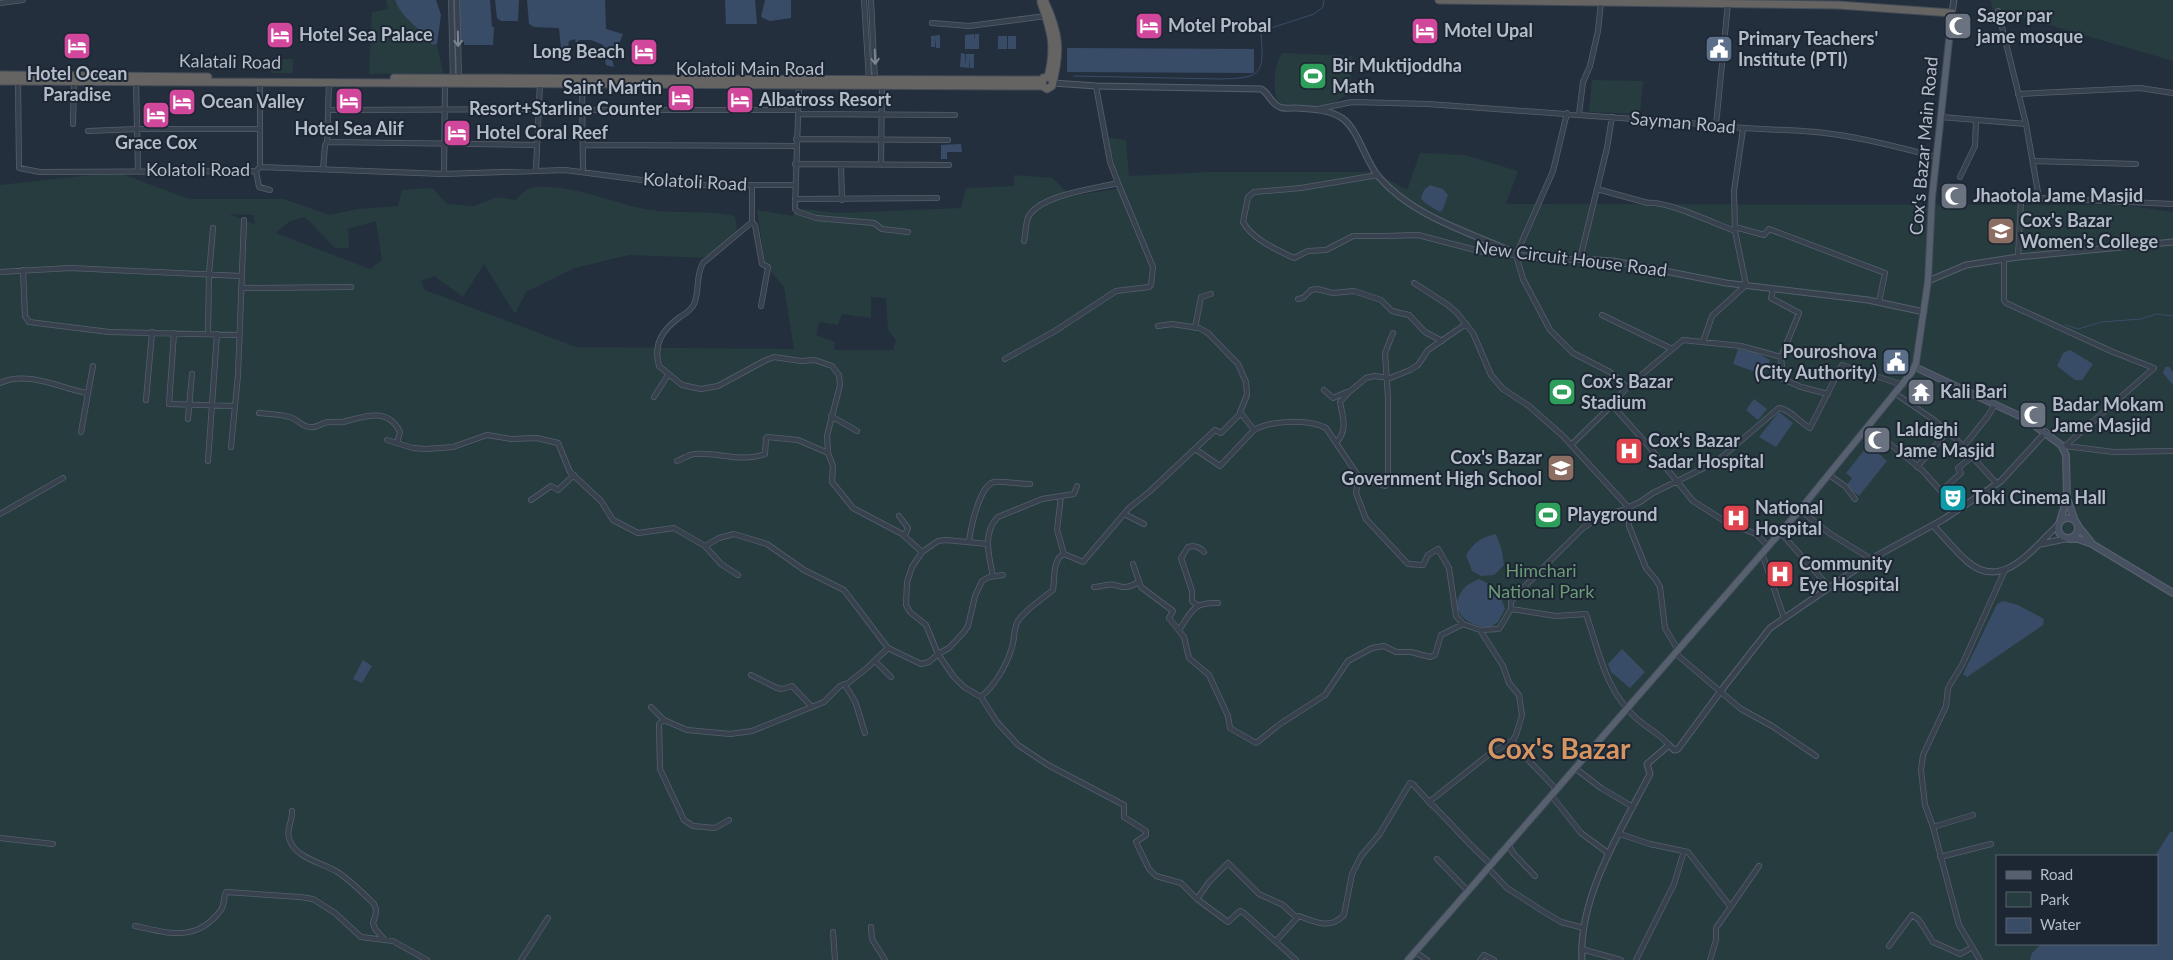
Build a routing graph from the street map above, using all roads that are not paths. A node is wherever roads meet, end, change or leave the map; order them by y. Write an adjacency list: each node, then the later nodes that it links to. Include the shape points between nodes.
1 (23, 0): 13 (street)
2 (451, 0): 23 (street)
3 (458, 0): 23 (street, one-way to 23)
4 (864, 0): 19 (street)
5 (871, 0): 20 (street)
6 (1040, 0): 17 (highway)
7 (1044, 0): 27 (highway, via 1057,30 1059,45 1057,66)
8 (1439, 0): 10 (highway)
9 (1954, 0): 16 (street)
10 (1601, 2): 11 (highway); 51 (street, via 1598,31 1583,82)
11 (1687, 2): 14 (highway)
12 (1779, 2): 14 (highway); 16 (highway)
13 (0, 3)
14 (1728, 3): 58 (street)
15 (1998, 11): 41 (street)
16 (1952, 13): 54 (main road, Cox's Bazar Main Road)
17 (1046, 16): 18 (street, via 969,26); 27 (highway, via 1053,46)
18 (932, 24)
19 (866, 26): 20 (street); 26 (street)
20 (873, 26): 26 (street, one-way to 26)
21 (0, 76): 22 (highway, Kalatali Road)
22 (162, 78): 23 (highway, Kalatali Road); 30 (highway, Kalatali Road); 31 (highway, Kalatali Road)
23 (457, 79): 25 (highway, Kolatoli Main Road); 33 (highway, Kalatali Road); 34 (highway, Kolatoli Main Road)
24 (18, 80): 28 (highway, Kalatali Road); 29 (highway, Kalatali Road); 81 (street, via 19,168 40,172)
25 (563, 80): 26 (highway, Kolatoli Main Road); 34 (highway, Kolatoli Main Road); 35 (highway, Kolatoli Main Road)
26 (872, 80): 36 (highway, Kolatoli Main Road)
27 (1051, 80): 37 (highway); 37 (highway, via 1050,88); 40 (street)
28 (0, 81)
29 (74, 81): 30 (highway, Kalatali Road); 56 (street)
30 (136, 81): 59 (street, Kolatoli Road)
31 (260, 82): 32 (highway, Kalatali Road); 60 (street, Kolatoli Road)
32 (329, 82): 33 (highway, Kalatali Road); 46 (street)
33 (445, 83): 43 (street)
34 (540, 83): 44 (street)
35 (582, 83): 38 (highway, Kolatoli Main Road); 47 (street)
36 (981, 83): 37 (highway, Kolatoli Main Road); 39 (highway, Kolatoli Main Road)
37 (1042, 83)
38 (799, 85): 39 (highway, Kolatoli Main Road); 48 (street)
39 (882, 85): 50 (street)
40 (1096, 86): 45 (street, via 1261,89 1281,108); 86 (street, via 1110,162)
41 (2018, 94): 42 (street, via 2140,88); 57 (street)
42 (2173, 94)
43 (445, 109): 44 (street); 46 (street); 67 (street)
44 (538, 109): 68 (street)
45 (1317, 109): 49 (street, Sayman Road, via 1352,102); 84 (street, via 1334,113 1350,124)
46 (328, 110): 66 (street)
47 (582, 110): 48 (street); 69 (street)
48 (798, 112): 50 (street); 63 (street)
49 (1567, 113): 51 (street, Sayman Road); 103 (street, via 1553,171)
50 (881, 114): 52 (street); 64 (street)
51 (1579, 114): 53 (street, Sayman Road)
52 (955, 115)
53 (1612, 117): 58 (street, Sayman Road); 90 (street)
54 (1941, 118): 55 (street); 71 (main road, Cox's Bazar Main Road)
55 (1976, 120): 57 (street); 85 (street, via 1975,146)
56 (73, 124)
57 (2026, 124): 72 (street)
58 (1716, 125): 61 (street, Sayman Road)
59 (138, 128): 60 (street); 62 (street); 81 (street, Kolatoli Road)
60 (260, 129): 78 (street, Kolatoli Road)
61 (1743, 129): 71 (street, Sayman Road, via 1834,134); 99 (street, via 1734,191)
62 (88, 131)
63 (796, 139): 64 (street); 70 (street)
64 (881, 140): 65 (street); 76 (street)
65 (948, 140)
66 (328, 142): 67 (street); 79 (street, via 325,145)
67 (444, 144): 68 (street); 83 (street)
68 (538, 145): 80 (street)
69 (582, 145): 70 (street, Kolatoli Road); 82 (street)
70 (796, 146): 73 (street)
71 (1936, 157): 111 (main road, Cox's Bazar Main Road)
72 (2033, 161): 74 (street); 92 (street)
73 (795, 164): 75 (street); 88 (street)
74 (2136, 164)
75 (842, 165): 76 (street); 94 (street)
76 (881, 165): 77 (street)
77 (949, 165)
78 (258, 169): 79 (street); 81 (street, Kolatoli Road); 89 (street, via 259,187)
79 (324, 170): 83 (street)
80 (536, 170): 82 (street, Kolatoli Road); 83 (street)
81 (138, 172)
82 (583, 172): 87 (street, Kolatoli Road, via 680,185)
83 (444, 174)
84 (1378, 175): 103 (street, via 1407,202); 103 (street, New Circuit House Road, via 1254,192 1248,197 1243,222 1247,229 1294,258 1308,251 1326,250 1353,236 1418,235 1484,252)
85 (1960, 177)
86 (1118, 183): 101 (street, via 1042,204 1029,216); 136 (street, via 1153,267 1152,285 1116,291)
87 (752, 185): 88 (street, Kolatoli Road); 97 (street)
88 (794, 185): 93 (street)
89 (270, 190)
90 (1597, 190): 99 (street, via 1648,203 1662,203); 105 (street)
91 (937, 198): 94 (street)
92 (2039, 198): 95 (street); 104 (street, via 2021,200)
93 (795, 199): 94 (street); 100 (street, via 798,212 816,218 874,223 882,229)
94 (842, 200)
95 (2173, 204)
96 (244, 220): 110 (street)
97 (752, 222): 120 (street, via 762,264 768,267); 140 (street, via 704,263 700,269 695,303 660,337 656,358)
98 (213, 228): 109 (street)
99 (1735, 229): 113 (street); 119 (street, via 1764,235 1769,229 1885,273)
100 (908, 232)
101 (1024, 241)
102 (2173, 242): 104 (street)
103 (1516, 255): 105 (street, New Circuit House Road); 144 (street, via 1523,279 1550,330 1573,353 1610,372)
104 (2018, 257): 106 (street)
105 (1580, 259): 113 (street, New Circuit House Road, via 1636,264)
106 (2004, 260): 111 (street, via 1966,265); 170 (street, via 2006,303 2154,368)
107 (23, 270): 108 (street); 109 (street, via 70,268); 126 (street, via 25,316 29,322 87,330)
108 (0, 272)
109 (209, 274): 110 (street); 129 (street)
110 (241, 276): 115 (street)
111 (1928, 281): 121 (main road, Cox's Bazar Main Road)
112 (1414, 283): 123 (street, via 1448,305)
113 (1746, 286): 116 (street, New Circuit House Road); 133 (street, via 1712,316)
114 (351, 287): 115 (street)
115 (241, 288): 131 (street)
116 (1773, 290): 119 (street, New Circuit House Road); 135 (street, via 1770,298 1799,313)
117 (1211, 294): 125 (street, via 1201,296)
118 (1298, 299): 132 (street, via 1318,289 1333,293 1354,291 1381,300 1392,311 1409,315 1425,332)
119 (1879, 302): 121 (street, New Circuit House Road)
120 (761, 306)
121 (1924, 312): 138 (main road, Cox's Bazar Main Road)
122 (1602, 315): 134 (street)
123 (1466, 324): 132 (street); 171 (street, via 1491,375 1503,389 1528,406)
124 (1158, 326): 125 (street, via 1172,324)
125 (1195, 328): 157 (street, via 1208,333 1238,364 1246,382 1247,395)
126 (152, 332): 127 (street); 151 (street)
127 (174, 333): 129 (street); 152 (street, via 169,404)
128 (1393, 333): 141 (street, via 1385,353)
129 (208, 334): 130 (street)
130 (217, 334): 131 (street); 154 (street)
131 (239, 335): 155 (street)
132 (1442, 341): 141 (street, via 1428,350 1418,365)
133 (1703, 342): 134 (street, via 1683,340); 135 (street, via 1741,346)
134 (1672, 349): 144 (street)
135 (1781, 357): 148 (street, via 1783,378)
136 (1005, 359)
137 (93, 366): 146 (street)
138 (1915, 367): 143 (main road); 156 (main road)
139 (192, 374): 152 (street)
140 (668, 375): 150 (street); 159 (street, via 682,385 701,389 718,386 770,358 820,361 836,370 840,380)
141 (1387, 378): 147 (street, via 1366,378); 183 (street, via 1385,486)
142 (0, 383): 146 (street, via 24,378)
143 (1903, 385): 148 (street, via 1845,365 1840,368); 149 (main road)
144 (1627, 387): 153 (street)
145 (1324, 390): 147 (street, via 1333,398)
146 (87, 393): 164 (street)
147 (1348, 393): 169 (street, via 1340,402 1344,432)
148 (1828, 394): 185 (street, via 1810,428 1779,408 1716,462)
149 (1896, 394): 161 (main road); 165 (street)
150 (654, 398)
151 (146, 400)
152 (190, 405): 154 (street); 160 (street)
153 (1612, 405): 171 (street); 185 (street)
154 (212, 406): 155 (street); 178 (street)
155 (235, 406): 172 (street)
156 (1994, 406): 166 (main road, via 2026,419); 173 (street)
157 (1241, 413): 162 (street); 174 (street, via 1221,433 1215,430)
158 (260, 414): 168 (street, via 289,417 308,428 379,414 396,425 400,432)
159 (831, 416): 163 (street); 176 (street)
160 (188, 419)
161 (1869, 427): 180 (street); 182 (main road)
162 (1254, 430): 169 (street, via 1283,422 1319,424 1326,428); 174 (street, via 1220,466)
163 (858, 431)
164 (81, 432)
165 (1947, 432): 173 (street); 180 (street)
166 (2046, 432): 170 (main road); 187 (street)
167 (387, 440): 168 (street)
168 (397, 443): 181 (street, via 413,448 438,449 463,445 487,435 550,440 560,445 564,460)
169 (1336, 443): 183 (street)
170 (2063, 445): 175 (street, via 2114,452); 191 (main road)
171 (1571, 446): 194 (street)
172 (231, 447)
173 (1963, 447): 177 (street)
174 (1195, 449): 198 (street)
175 (2173, 451)
176 (828, 453): 179 (street, via 798,440 767,437 765,454 755,457 695,454); 205 (street, via 832,461 832,482 848,504)
177 (1972, 457): 187 (street); 189 (street, via 1958,468 1961,473)
178 (208, 461)
179 (677, 461)
180 (1917, 467): 189 (street)
181 (574, 475): 193 (street, via 558,490 550,486); 211 (street, via 601,501 613,520 638,534 674,528)
182 (1829, 475): 192 (street, via 1845,486); 195 (main road)
183 (1359, 477): 231 (street, via 1356,493 1366,519 1408,564 1423,565 1428,555 1438,549 1449,568 1456,616)
184 (63, 478): 197 (street)
185 (1677, 483): 194 (street); 212 (street, via 1693,501 1726,522 1756,534)
186 (1030, 484): 207 (street, via 996,482 987,488 972,518)
187 (1997, 484): 196 (street)
188 (1077, 486): 190 (street, via 1074,494)
189 (1941, 491): 196 (street)
190 (1061, 496): 208 (street, via 1042,498 998,517 991,526); 216 (street, via 1057,530)
191 (2067, 498): 200 (main road); 201 (main road)
192 (1855, 499)
193 (531, 500)
194 (1629, 508): 229 (street, via 1602,516 1583,528 1516,595); 235 (street, via 1629,526 1646,568 1660,587 1665,628)
195 (1800, 510): 204 (main road); 217 (street)
196 (1958, 510): 203 (street)
197 (0, 514)
198 (1124, 514): 202 (street); 216 (street, via 1083,562)
199 (899, 516): 205 (street, via 908,528)
200 (2076, 522): 201 (main road, via 2069,518); 206 (main road, via 2077,534); 209 (main road)
201 (2059, 523): 206 (main road, via 2058,532); 210 (street)
202 (1144, 524)
203 (1933, 525): 217 (street); 219 (street, via 1972,565 1988,572)
204 (1780, 532): 212 (main road); 225 (street)
205 (905, 535): 213 (street)
206 (2067, 539): 209 (main road); 210 (street)
207 (969, 542): 208 (street); 213 (street, via 938,541)
208 (988, 544): 222 (street)
209 (2092, 544): 226 (main road)
210 (2038, 545): 219 (street)
211 (706, 546): 220 (street, via 721,564); 234 (street, via 734,534 767,544 804,570 844,590)
212 (1768, 546): 215 (main road)
213 (922, 552): 236 (street, via 909,571 906,605 926,625)
214 (1204, 552): 228 (street, via 1191,546 1181,558 1192,601)
215 (1762, 553): 230 (street); 235 (main road)
216 (1064, 554): 242 (street, via 1056,561 1053,590 1019,620 1009,656 989,690)
217 (1871, 559): 225 (street)
218 (1133, 564): 223 (street)
219 (2006, 570): 259 (street, via 1948,688 1946,706 1923,755 1922,784)
220 (738, 575)
221 (1002, 575): 222 (street)
222 (993, 576): 236 (street, via 979,586 964,632 949,648)
223 (1139, 582): 224 (street, via 1128,588 1108,584); 232 (street, via 1141,587 1173,611 1169,618)
224 (1094, 587)
225 (1829, 587): 230 (street)
226 (2173, 593)
227 (1218, 603): 228 (street, via 1204,602)
228 (1198, 606): 232 (street)
229 (1511, 609): 233 (street, via 1499,629); 245 (street, via 1556,616 1586,614 1610,685)
230 (1784, 618): 241 (street, via 1763,636)
231 (1463, 624): 232 (street, via 1441,635 1434,655 1430,657 1396,652 1384,646 1372,648 1348,661 1325,695 1256,743 1230,728 1217,690 1209,675 1189,658); 233 (street)
232 (1179, 630)
233 (1480, 630): 248 (street, via 1519,695 1522,715)
234 (888, 648): 236 (street, via 921,664); 237 (street)
235 (1676, 652): 241 (street); 245 (main road)
236 (938, 654): 242 (street, via 954,678)
237 (875, 661): 239 (street); 240 (street)
238 (751, 675): 244 (street, via 777,688 790,685)
239 (891, 677)
240 (844, 685): 244 (street, via 824,702); 247 (street, via 855,701)
241 (1720, 692): 249 (street, via 1678,750); 250 (street)
242 (981, 697): 273 (street, via 997,722 1018,745 1099,794 1124,805 1124,817 1146,831 1146,835 1136,842 1149,869 1159,878 1181,883)
243 (651, 707): 246 (street)
244 (812, 707): 246 (street, via 759,729 730,734 687,730)
245 (1628, 708): 249 (street); 251 (main road)
246 (664, 720): 258 (street, via 659,724 660,769 684,820 693,826 715,828)
247 (865, 733)
248 (1512, 740): 252 (street); 254 (street)
249 (1670, 745): 255 (street, via 1647,764 1650,774)
250 (1816, 756)
251 (1575, 768): 252 (main road); 255 (street)
252 (1556, 789): 253 (main road)
253 (1551, 795): 264 (main road); 266 (street, via 1581,833)
254 (1429, 802): 269 (street); 276 (street, via 1410,783 1379,835 1360,856 1352,874 1344,915 1339,920 1321,924 1300,916)
255 (1633, 807): 260 (street)
256 (292, 811): 281 (street, via 288,834 291,844 299,854 326,864 341,874 374,904 374,929)
257 (1973, 815): 259 (street)
258 (729, 820)
259 (1933, 827): 267 (street)
260 (1620, 834): 265 (street); 266 (street)
261 (0, 838): 262 (street)
262 (53, 844)
263 (1991, 844): 267 (street)
264 (1508, 845): 269 (main road); 271 (street)
265 (1684, 851): 274 (street, via 1692,854); 298 (street, via 1674,884)
266 (1608, 853): 279 (street, via 1596,881)
267 (1940, 857): 285 (street, via 1959,924)
268 (1437, 859): 272 (street)
269 (1490, 866): 272 (main road); 279 (street, via 1507,888 1562,922)
270 (1759, 866): 274 (street)
271 (1534, 876)
272 (1468, 891): 286 (main road)
273 (1197, 899): 276 (street, via 1228,863 1259,894 1283,905); 282 (street, via 1228,922 1240,911 1244,913)
274 (1730, 906): 299 (street, via 1716,928)
275 (548, 918): 288 (street)
276 (1297, 918): 282 (street)
277 (135, 926): 281 (street, via 184,934 212,921 222,909 226,892 314,900 335,913 360,937)
278 (871, 927): 290 (street, via 872,939)
279 (1584, 928): 284 (street)
280 (833, 932): 289 (street)
281 (385, 940): 287 (street, via 406,946)
282 (1276, 941): 291 (street)
283 (1889, 946): 285 (street, via 1912,916 1919,920 1935,944 1960,954)
284 (1581, 948): 296 (street); 297 (street)
285 (1971, 948): 300 (street)
286 (1415, 952): 292 (main road); 293 (street)
287 (427, 960)
288 (521, 960)
289 (835, 960)
290 (885, 960)
291 (1296, 960)
292 (1408, 960)
293 (1426, 960)
294 (1480, 960): 295 (street, via 1484,955)
295 (1494, 960)
296 (1582, 960)
297 (1621, 960)
298 (1636, 960)
299 (1710, 960)
300 (1980, 960)

